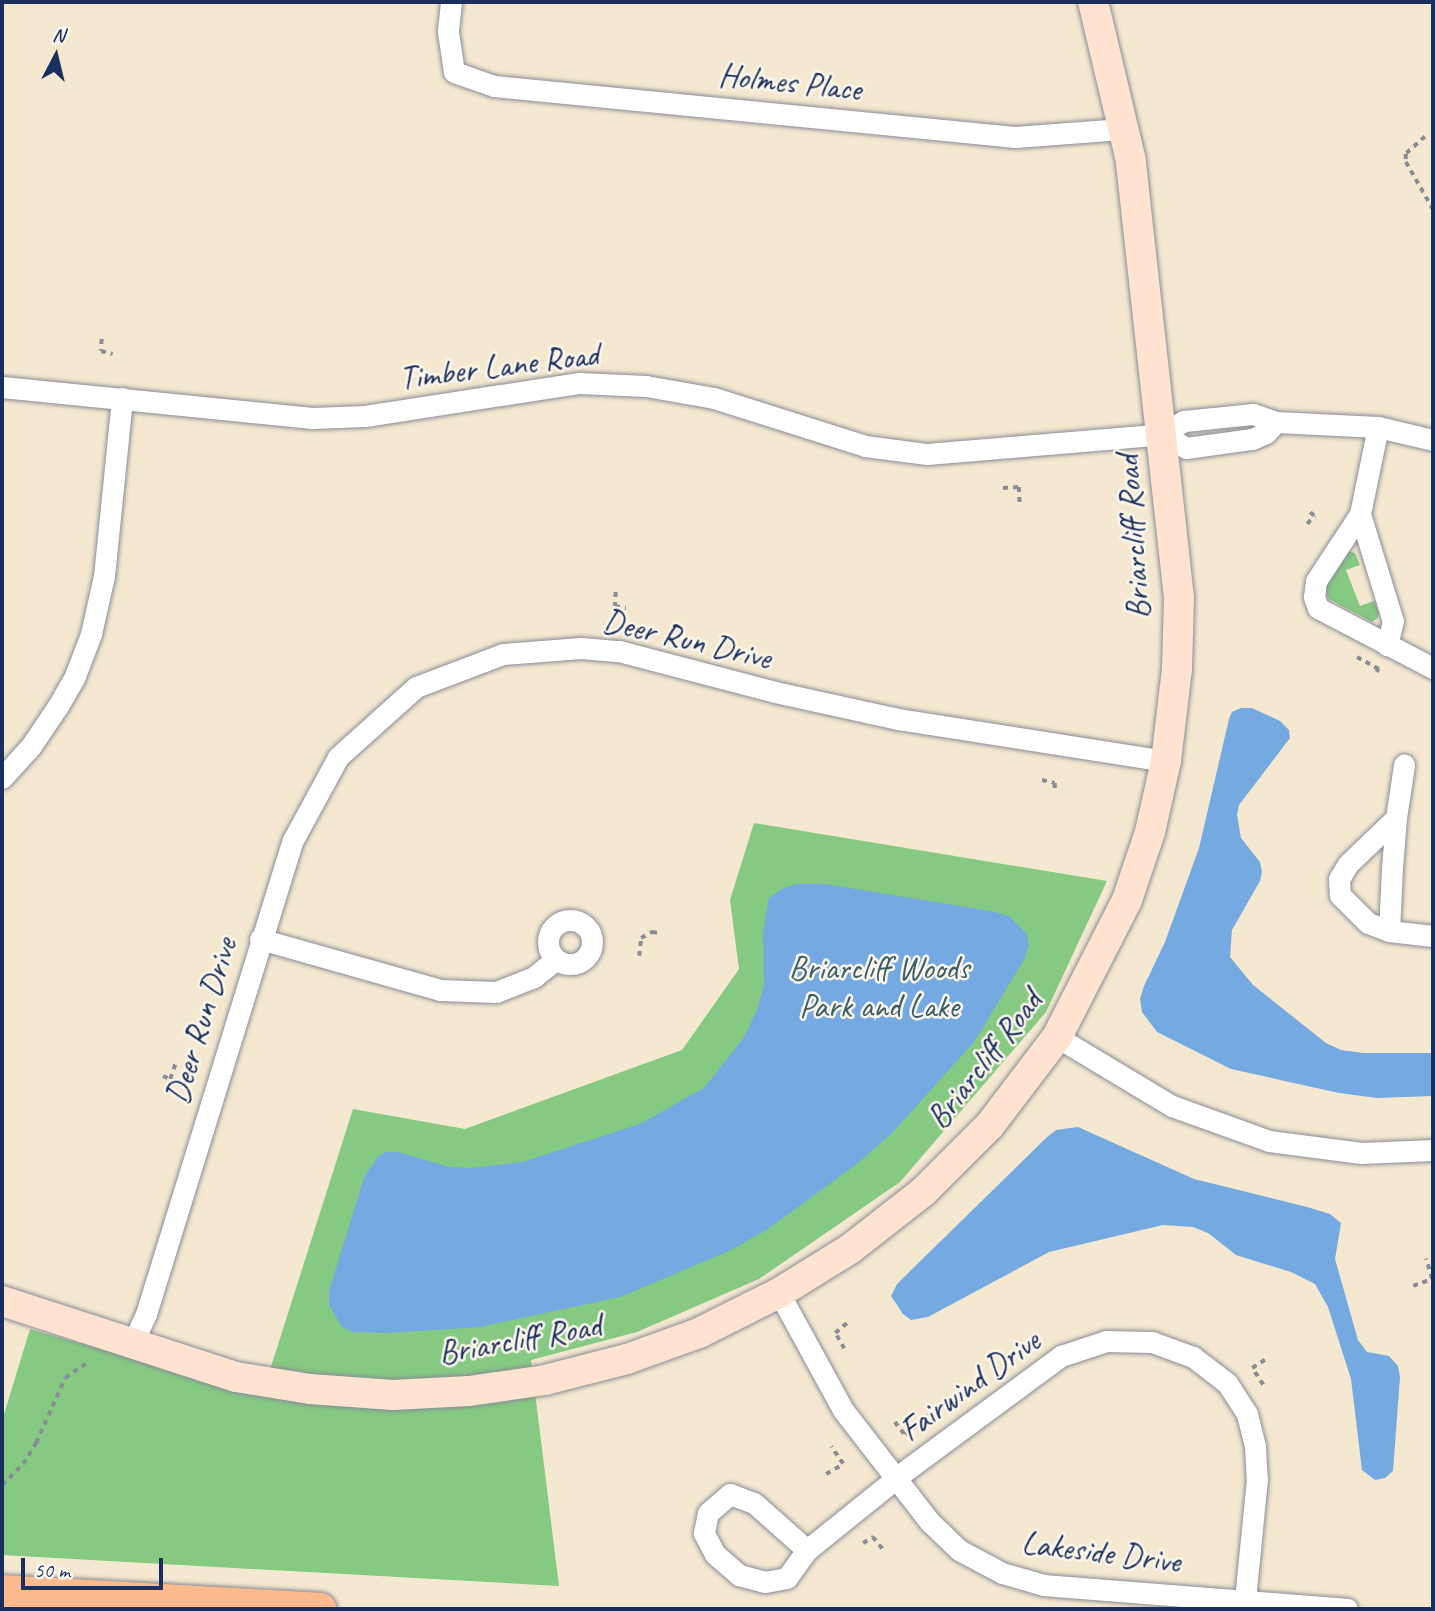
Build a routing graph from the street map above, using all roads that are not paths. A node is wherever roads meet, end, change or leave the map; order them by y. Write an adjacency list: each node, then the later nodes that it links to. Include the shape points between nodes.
1 (451, 2): 3 (street, Holmes Place, via 448,32 454,72 494,86 1015,137)
2 (1093, 2): 3 (street, Briarcliff Road)
3 (1122, 129): 7 (street, Briarcliff Road, via 1131,161)
4 (2, 387): 5 (street, Timber Lane Road)
5 (122, 398): 7 (street, Timber Lane Road, via 312,418 365,416 579,383 646,386 714,398 865,446 928,454); 14 (street, via 104,576 91,635 58,706)
6 (1378, 427): 7 (street, Timber Lane Road, via 1276,422 1253,414 1186,421); 8 (street, Timber Lane Road); 9 (street)
7 (1163, 434): 12 (street, Briarcliff Road, via 1180,598)
8 (1433, 440)
9 (1360, 514): 10 (street, via 1393,621); 10 (street, via 1316,581 1314,597 1318,608)
10 (1387, 645): 11 (street)
11 (1433, 668)
12 (1166, 761): 18 (street, Deer Run Drive, via 898,719 619,651 581,648 503,654 416,687 338,757 293,840); 20 (street, Briarcliff Road, via 1150,832 1127,900)
13 (1404, 765): 15 (street)
14 (2, 778)
15 (1396, 818): 16 (street); 16 (street, via 1348,864 1339,879 1340,895 1368,923)
16 (1389, 931): 17 (street)
17 (1433, 936)
18 (260, 939): 19 (street, via 440,990 496,992 534,977); 24 (street, Deer Run Drive, via 146,1314)
19 (555, 960)
20 (1057, 1037): 21 (street, via 1172,1106 1269,1141 1360,1153); 22 (street, Briarcliff Road, via 990,1125 923,1192 850,1249)
21 (1433, 1150)
22 (779, 1293): 24 (street, Briarcliff Road, via 699,1333 627,1359 545,1380 469,1391 393,1395 310,1389 236,1377); 25 (street, Lakeside Drive, via 843,1410)
23 (2, 1301): 24 (street, Briarcliff Road)
24 (133, 1342)
25 (895, 1480): 26 (street, Fairwind Drive); 28 (street, Lakeside Drive, via 959,1550 1002,1573 1044,1585); 28 (street, Fairwind Drive, via 1061,1356 1106,1341 1152,1342 1193,1357 1227,1383 1247,1414 1257,1479)
26 (807, 1550): 26 (street, Fairwind Drive, via 754,1503 730,1494 708,1513 704,1533 715,1554 739,1575 765,1582 787,1578)
27 (2, 1591): 29 (main road)
28 (1245, 1600): 30 (street, Lakeside Drive)
29 (319, 1609)
30 (1347, 1609)

